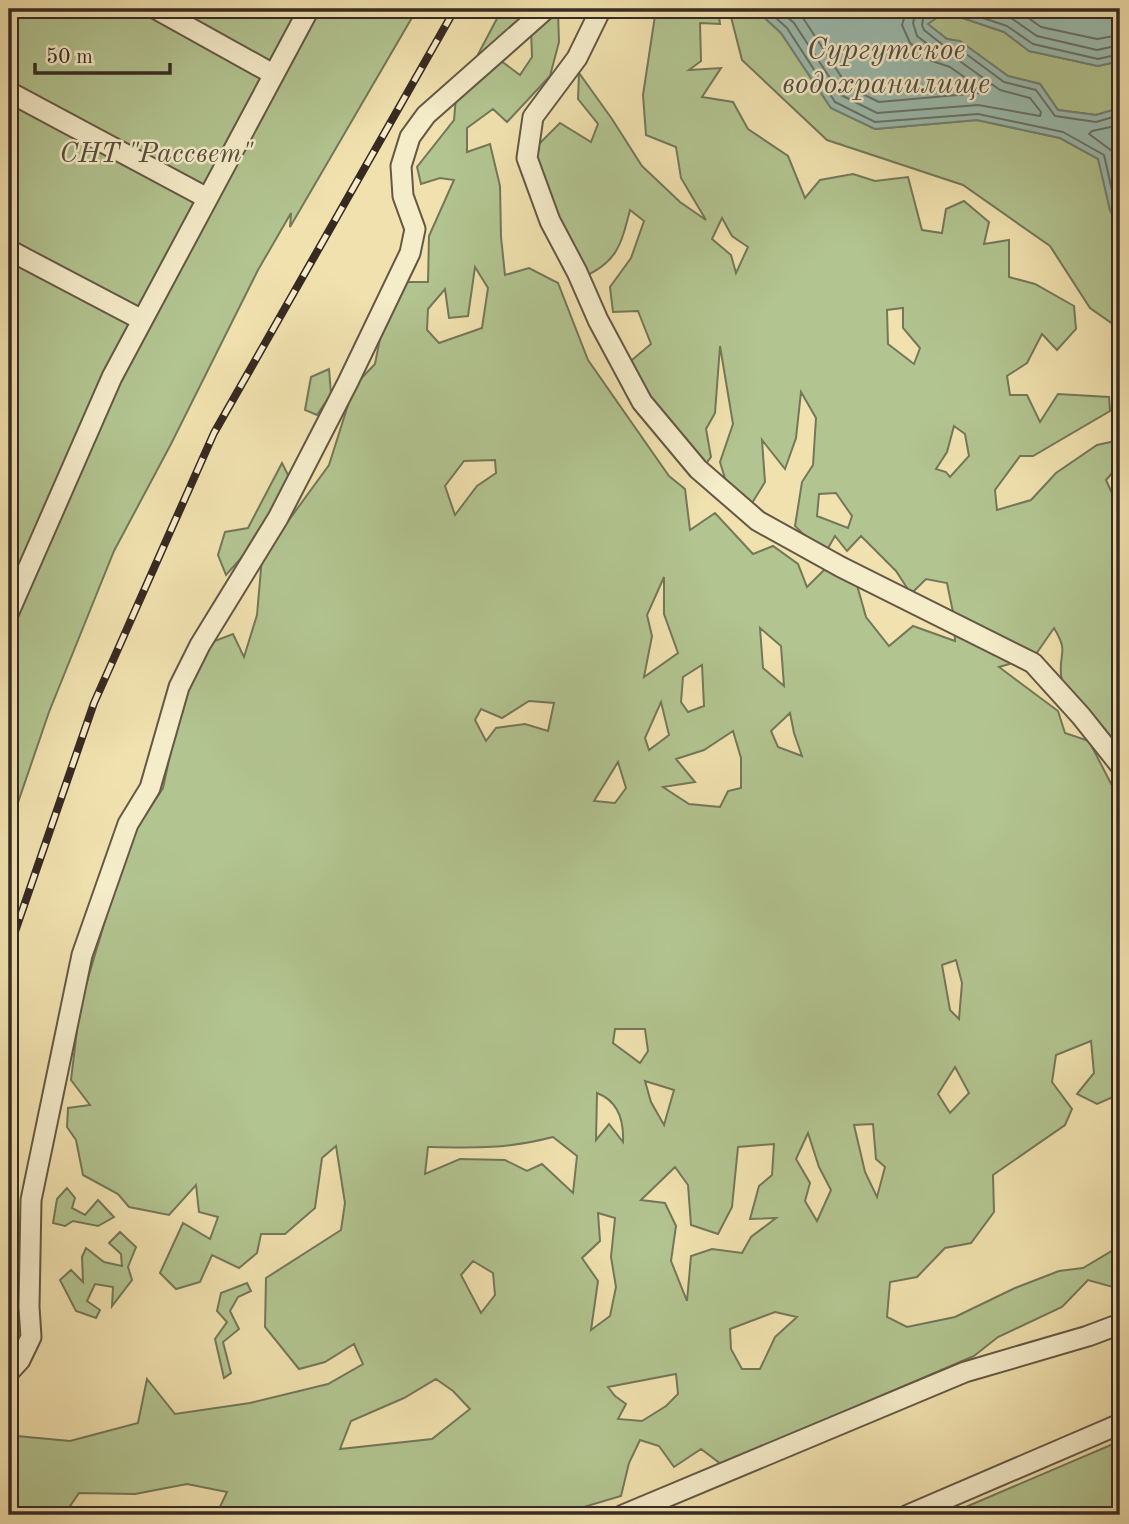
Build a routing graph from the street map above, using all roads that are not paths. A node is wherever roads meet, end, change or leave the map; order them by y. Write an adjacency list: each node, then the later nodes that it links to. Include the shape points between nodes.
1 (156, 9): 5 (street)
2 (309, 9): 5 (street)
3 (546, 9): 13 (street, via 426,115 410,137 401,166 403,196 415,229 410,253 278,518 179,687 150,788 128,824 82,955 31,1200 31,1337)
4 (601, 9): 11 (street, via 577,58 533,117 527,158 550,221 642,402 698,469 758,521 1033,663)
5 (273, 74): 7 (street)
6 (9, 92): 7 (street)
7 (207, 198): 9 (street)
8 (9, 250): 9 (street)
9 (142, 320): 10 (street)
10 (9, 612)
11 (1120, 765)
12 (1120, 1324): 15 (street, via 965,1372)
13 (9, 1372)
14 (1120, 1424): 16 (street)
15 (623, 1515)
16 (908, 1515)

